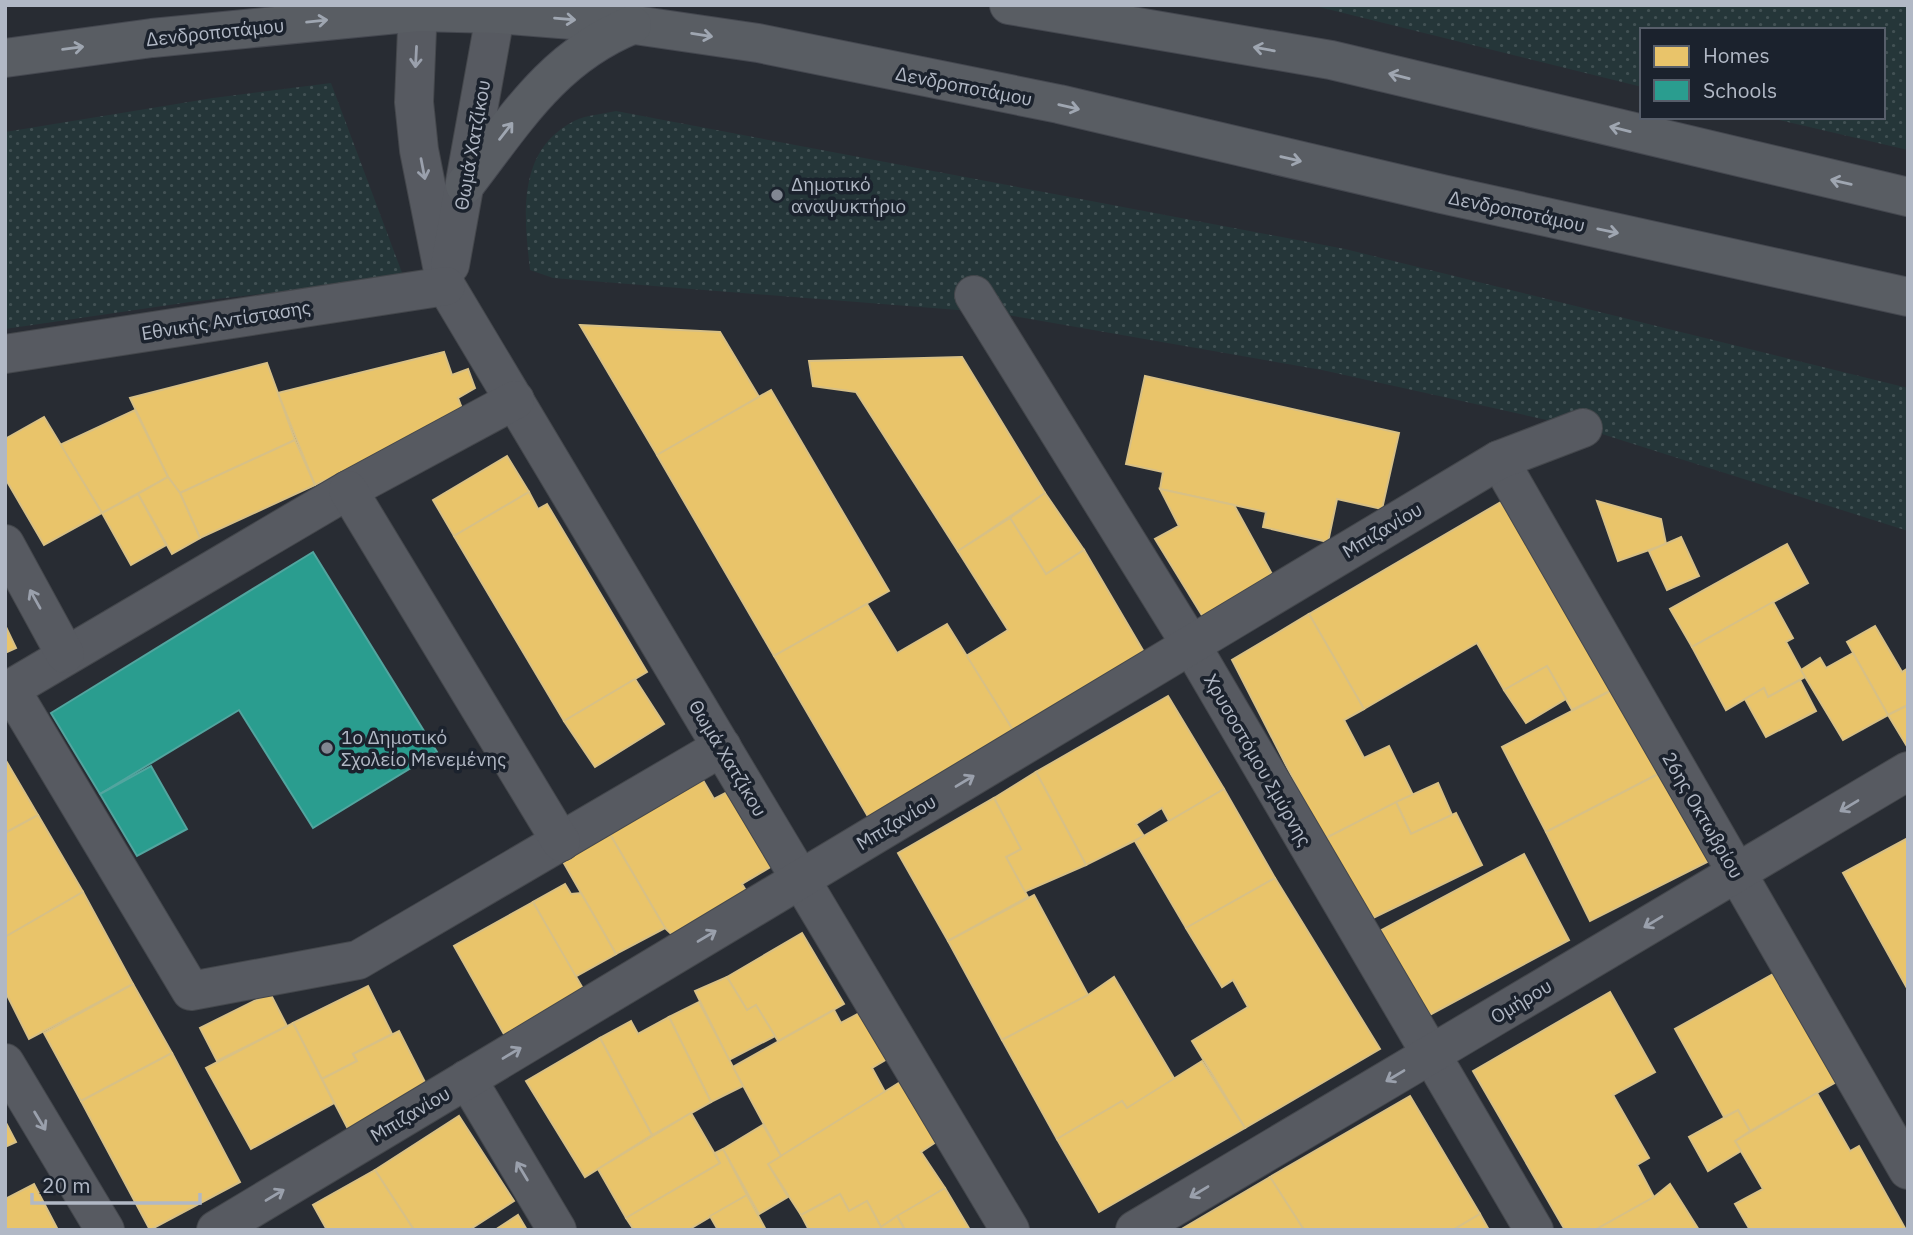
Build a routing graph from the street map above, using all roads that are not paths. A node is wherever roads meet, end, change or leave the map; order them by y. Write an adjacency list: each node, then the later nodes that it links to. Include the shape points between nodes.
1 (1009, 5): 7 (main road, one-way to 1, via 1331,60)
2 (418, 8): 3 (main road, Δενδροποτάμου); 5 (main road, Δενδροποτάμου, one-way to 2); 8 (street, Θωμά Χατζίκου, one-way to 8, via 414,102)
3 (497, 9): 4 (main road, Δενδροποτάμου, one-way to 4); 6 (street, Θωμά Χατζίκου)
4 (635, 24): 6 (main road, one-way to 4, via 555,72 586,48); 10 (main road, Δενδροποτάμου, one-way to 10, via 758,43 1059,104)
5 (5, 58)
6 (464, 185): 8 (street, Θωμά Χατζίκου)
7 (1908, 197)
8 (446, 286): 11 (street, Εθνικής Αντίστασης); 12 (street, Θωμά Χατζίκου)
9 (974, 295): 17 (street, Χρυσοστόμου Σμύρνης)
10 (1908, 297)
11 (5, 354)
12 (514, 400): 15 (street); 19 (street, Θωμά Χατζίκου)
13 (1583, 428): 14 (street, Μπιζανίου)
14 (1499, 460): 17 (street, Μπιζανίου); 22 (street, 26ης Οκτωβρίου)
15 (348, 490): 18 (street); 21 (street)
16 (5, 544): 18 (street, one-way to 16)
17 (1191, 645): 23 (street, Μπιζανίου, one-way to 17); 24 (street, Χρυσοστόμου Σμύρνης)
18 (65, 654): 21 (street, via 12,688 13,695 191,991 358,960)
19 (722, 747): 21 (street); 23 (street, Θωμά Χατζίκου)
20 (1908, 771): 22 (street, Ομήρου, one-way to 22)
21 (561, 842)
22 (1736, 873): 24 (street, Ομήρου, one-way to 24); 27 (street, 26ης Οκτωβρίου)
23 (800, 880): 26 (street, Μπιζανίου, one-way to 23); 31 (street, Θωμά Χατζίκου)
24 (1431, 1054): 32 (street, Ομήρου, one-way to 32); 33 (street, Χρυσοστόμου Σμύρνης)
25 (5, 1063): 28 (street, one-way to 28)
26 (467, 1079): 29 (street, Μπιζανίου, one-way to 26); 30 (street, one-way to 26)
27 (1908, 1170)
28 (106, 1230)
29 (216, 1230)
30 (557, 1230)
31 (1010, 1230)
32 (1135, 1230)
33 (1534, 1230)

